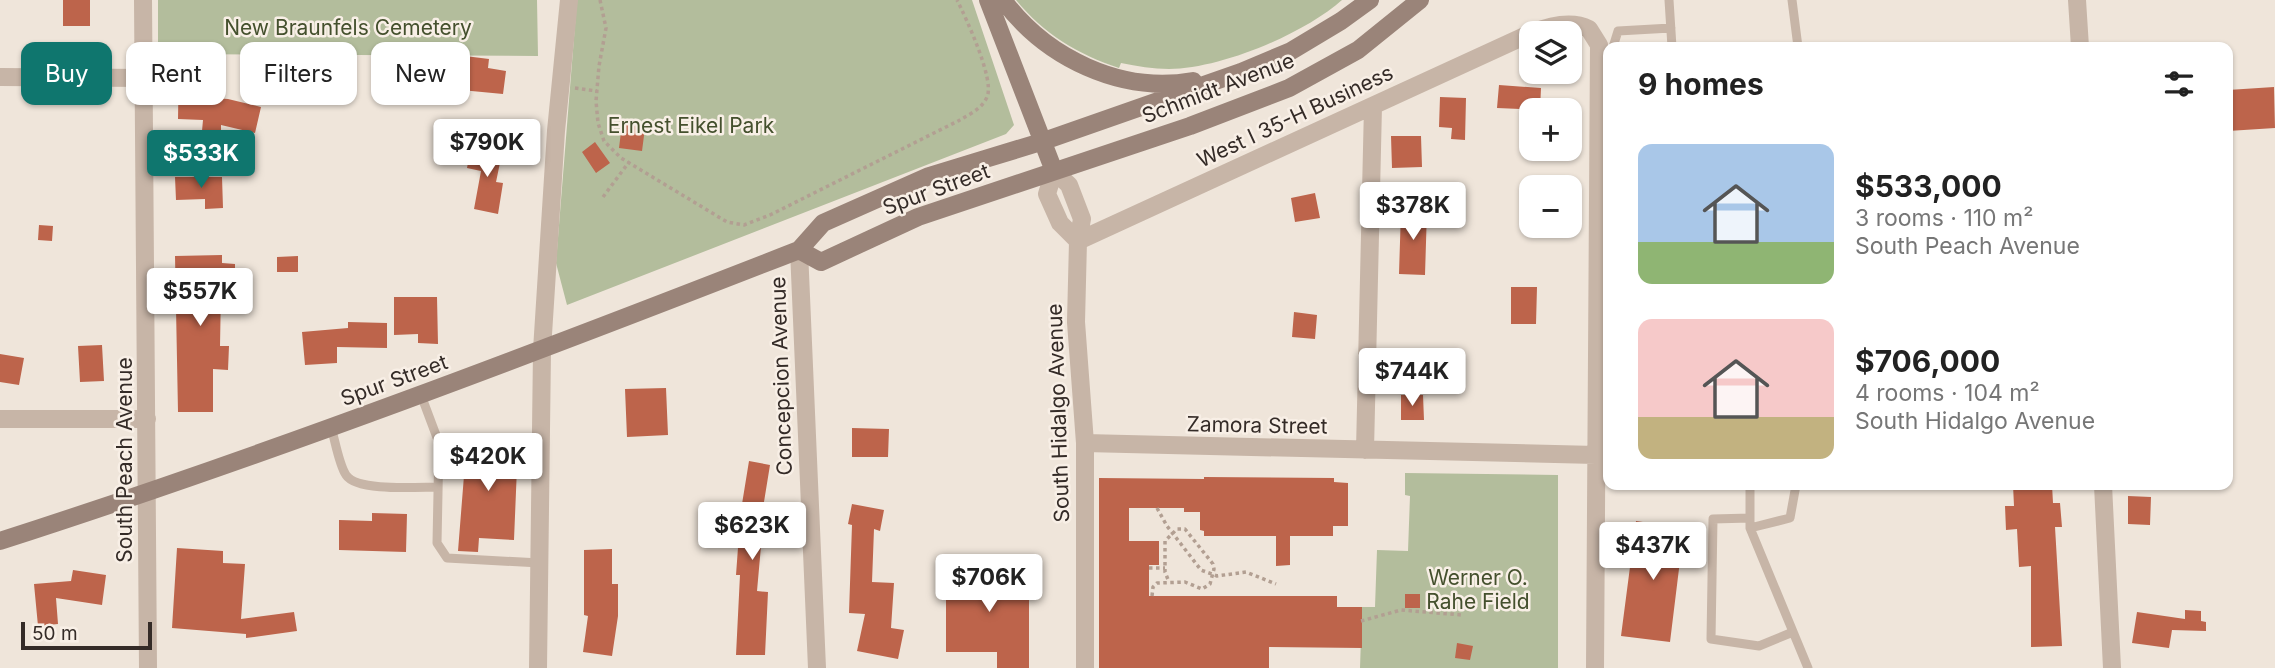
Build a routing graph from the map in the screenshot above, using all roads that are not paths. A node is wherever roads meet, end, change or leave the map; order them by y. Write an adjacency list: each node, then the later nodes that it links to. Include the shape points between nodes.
1 (143, 0): 13 (street, South Peach Avenue)
2 (569, 0): 29 (street)
3 (988, 0): 24 (main road, South Hidalgo Avenue)
4 (1003, 0): 19 (main road, via 1047,43 1106,74 1162,85)
5 (1420, 0): 26 (main road, Schmidt Avenue, via 1358,50 1289,88)
6 (1669, 0): 11 (lane)
7 (1792, 0): 16 (lane)
8 (2077, 0): 17 (street)
9 (1364, 3): 19 (main road, Schmidt Avenue, via 1291,51)
10 (1582, 27): 18 (street, West I 35-H Business)
11 (1671, 29): 14 (lane, via 1618,31); 15 (lane)
12 (1519, 39): 23 (street, West I 35-H Business)
13 (144, 42)
14 (1612, 42)
15 (1672, 42)
16 (1797, 42)
17 (2080, 42)
18 (1603, 46)
19 (1241, 72): 24 (main road, Schmidt Avenue)
20 (0, 76): 21 (street)
21 (126, 78)
22 (145, 105): 32 (street, South Peach Avenue)
23 (1373, 106): 27 (street, West I 35-H Business); 35 (street)
24 (1041, 142): 26 (main road, South Hidalgo Avenue); 28 (main road, Spur Street, via 929,176 823,223)
25 (1603, 153): 36 (street)
26 (1054, 171): 27 (street, South Hidalgo Avenue, via 1069,185 1082,219); 28 (main road, Spur Street, via 918,217 821,262)
27 (1078, 241): 34 (street, South Hidalgo Avenue, via 1076,321)
28 (799, 250): 29 (main road, Spur Street); 48 (street, Concepcion Avenue)
29 (542, 350): 30 (main road, Spur Street); 44 (street)
30 (421, 395): 33 (main road, Spur Street); 37 (lane, via 439,443)
31 (0, 419): 32 (street)
32 (147, 419): 41 (street, South Peach Avenue)
33 (331, 427): 37 (lane, via 346,475 353,482); 41 (main road, Spur Street)
34 (1085, 443): 35 (street, Zamora Street); 49 (street, South Hidalgo Avenue)
35 (1365, 450): 36 (street, Zamora Street)
36 (1602, 455): 50 (street)
37 (438, 487): 44 (lane, via 437,543 447,558)
38 (1750, 490): 42 (lane)
39 (1795, 490): 42 (lane, via 1790,517)
40 (2103, 490): 52 (street)
41 (147, 493): 43 (main road, Spur Street); 46 (street, South Peach Avenue)
42 (1750, 523): 45 (lane); 45 (lane, via 1713,519 1711,639 1759,646)
43 (0, 541)
44 (540, 563): 47 (street)
45 (1793, 632): 51 (lane)
46 (148, 668)
47 (538, 668)
48 (817, 668)
49 (1085, 668)
50 (1595, 668)
51 (1808, 668)
52 (2112, 668)

